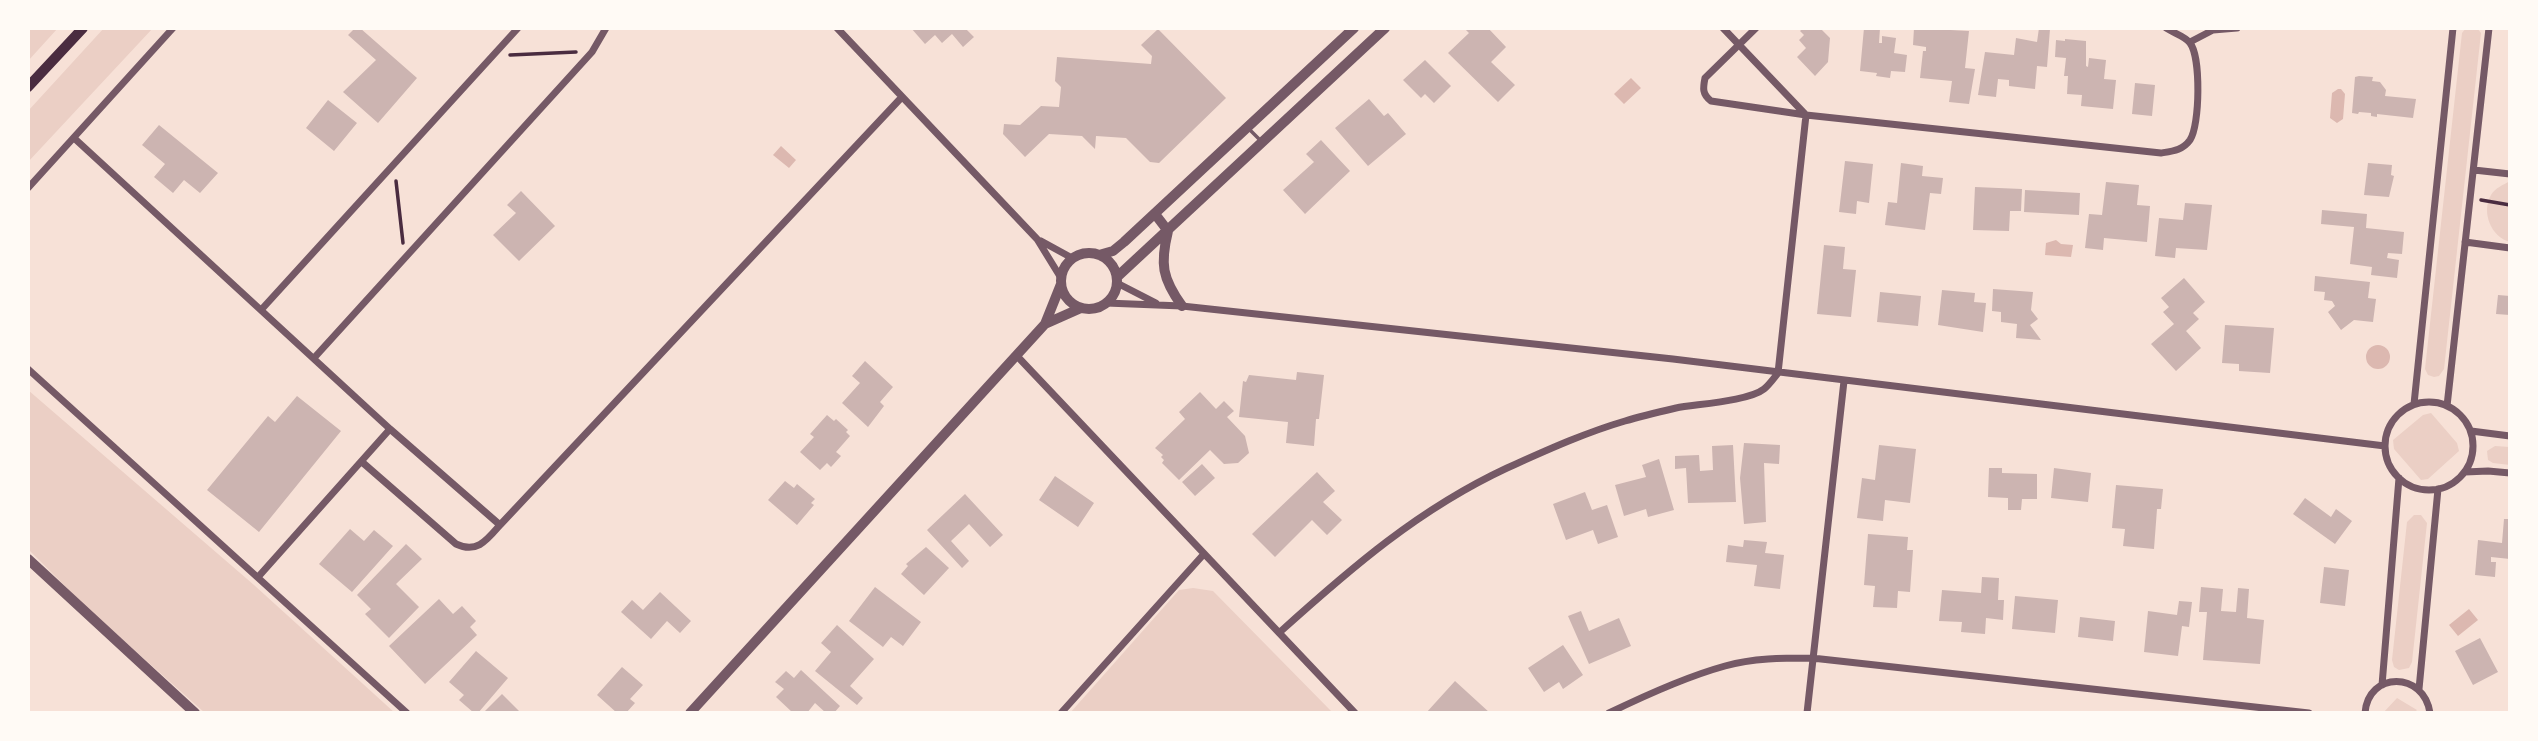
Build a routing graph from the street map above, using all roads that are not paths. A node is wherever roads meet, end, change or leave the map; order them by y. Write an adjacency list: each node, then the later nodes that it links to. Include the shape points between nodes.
1 (83, 28): 16 (main road)
2 (173, 28): 20 (street)
3 (518, 28): 38 (street)
4 (606, 28): 41 (street, via 592,52)
5 (837, 28): 17 (street)
6 (1354, 28): 19 (street)
7 (1385, 28): 21 (street)
8 (1723, 28): 15 (street)
9 (1756, 28): 15 (street)
10 (2166, 28): 14 (street)
11 (2238, 28): 14 (street, via 2213,30)
12 (2453, 28): 45 (street)
13 (2488, 28): 22 (street)
14 (2190, 42): 18 (street, via 2198,66 2196,111 2192,138 2180,150 2161,153)
15 (1738, 45): 18 (street); 18 (street, via 1705,78 1706,97 1716,103)
16 (28, 87)
17 (901, 98): 27 (street); 56 (street)
18 (1806, 115): 43 (street)
19 (1248, 127): 21 (lane); 25 (street)
20 (74, 138): 24 (street); 38 (street)
21 (1262, 143): 26 (street)
22 (2474, 170): 23 (street); 28 (street)
23 (2510, 174)
24 (28, 188)
25 (1155, 214): 26 (street); 30 (street, via 1118,248)
26 (1168, 231): 32 (street); 36 (street, via 1163,271)
27 (1037, 239): 31 (street); 33 (street)
28 (2465, 242): 29 (street); 46 (street)
29 (2510, 248)
30 (1099, 255): 31 (street, via 1085,253); 32 (street, via 1110,262)
31 (1072, 258): 33 (street)
32 (1117, 280): 34 (street); 35 (street)
33 (1061, 281): 37 (street, via 1068,299); 39 (street)
34 (1106, 303): 35 (street); 37 (street)
35 (1157, 303): 36 (street)
36 (1182, 306): 43 (street)
37 (1082, 307): 39 (street)
38 (261, 310): 41 (street)
39 (1045, 324): 40 (street)
40 (1017, 356): 57 (street); 67 (street)
41 (314, 358): 47 (street)
42 (28, 369): 59 (street)
43 (1778, 373): 44 (street); 60 (street, via 1753,394 1585,434 1463,490 1361,560)
44 (1844, 381): 50 (street); 61 (street)
45 (2414, 404): 46 (street); 50 (street, via 2389,428)
46 (2446, 406): 48 (street, via 2460,415)
47 (390, 429): 51 (street); 56 (street)
48 (2471, 431): 49 (street); 52 (street, via 2473,452)
49 (2510, 436)
50 (2385, 446): 54 (street, via 2391,469)
51 (362, 462): 56 (street, via 465,549 484,543); 59 (street)
52 (2465, 472): 53 (street); 55 (street)
53 (2510, 473)
54 (2399, 478): 55 (street, via 2417,489); 62 (street)
55 (2438, 489): 63 (street)
56 (500, 525)
57 (1203, 555): 60 (street); 68 (street)
58 (28, 559): 65 (street)
59 (259, 576): 66 (street)
60 (1280, 632): 69 (street)
61 (1812, 658): 70 (street, via 1772,658 1726,666); 71 (street); 72 (street)
62 (2382, 685): 63 (street, via 2401,681); 73 (street, via 2368,699)
63 (2419, 689): 64 (street)
64 (2430, 712): 74 (street)
65 (195, 713)
66 (408, 713)
67 (690, 713)
68 (1061, 713)
69 (1355, 713)
70 (1609, 713)
71 (1807, 713)
72 (2309, 713)
73 (2365, 713)
74 (2442, 713)

